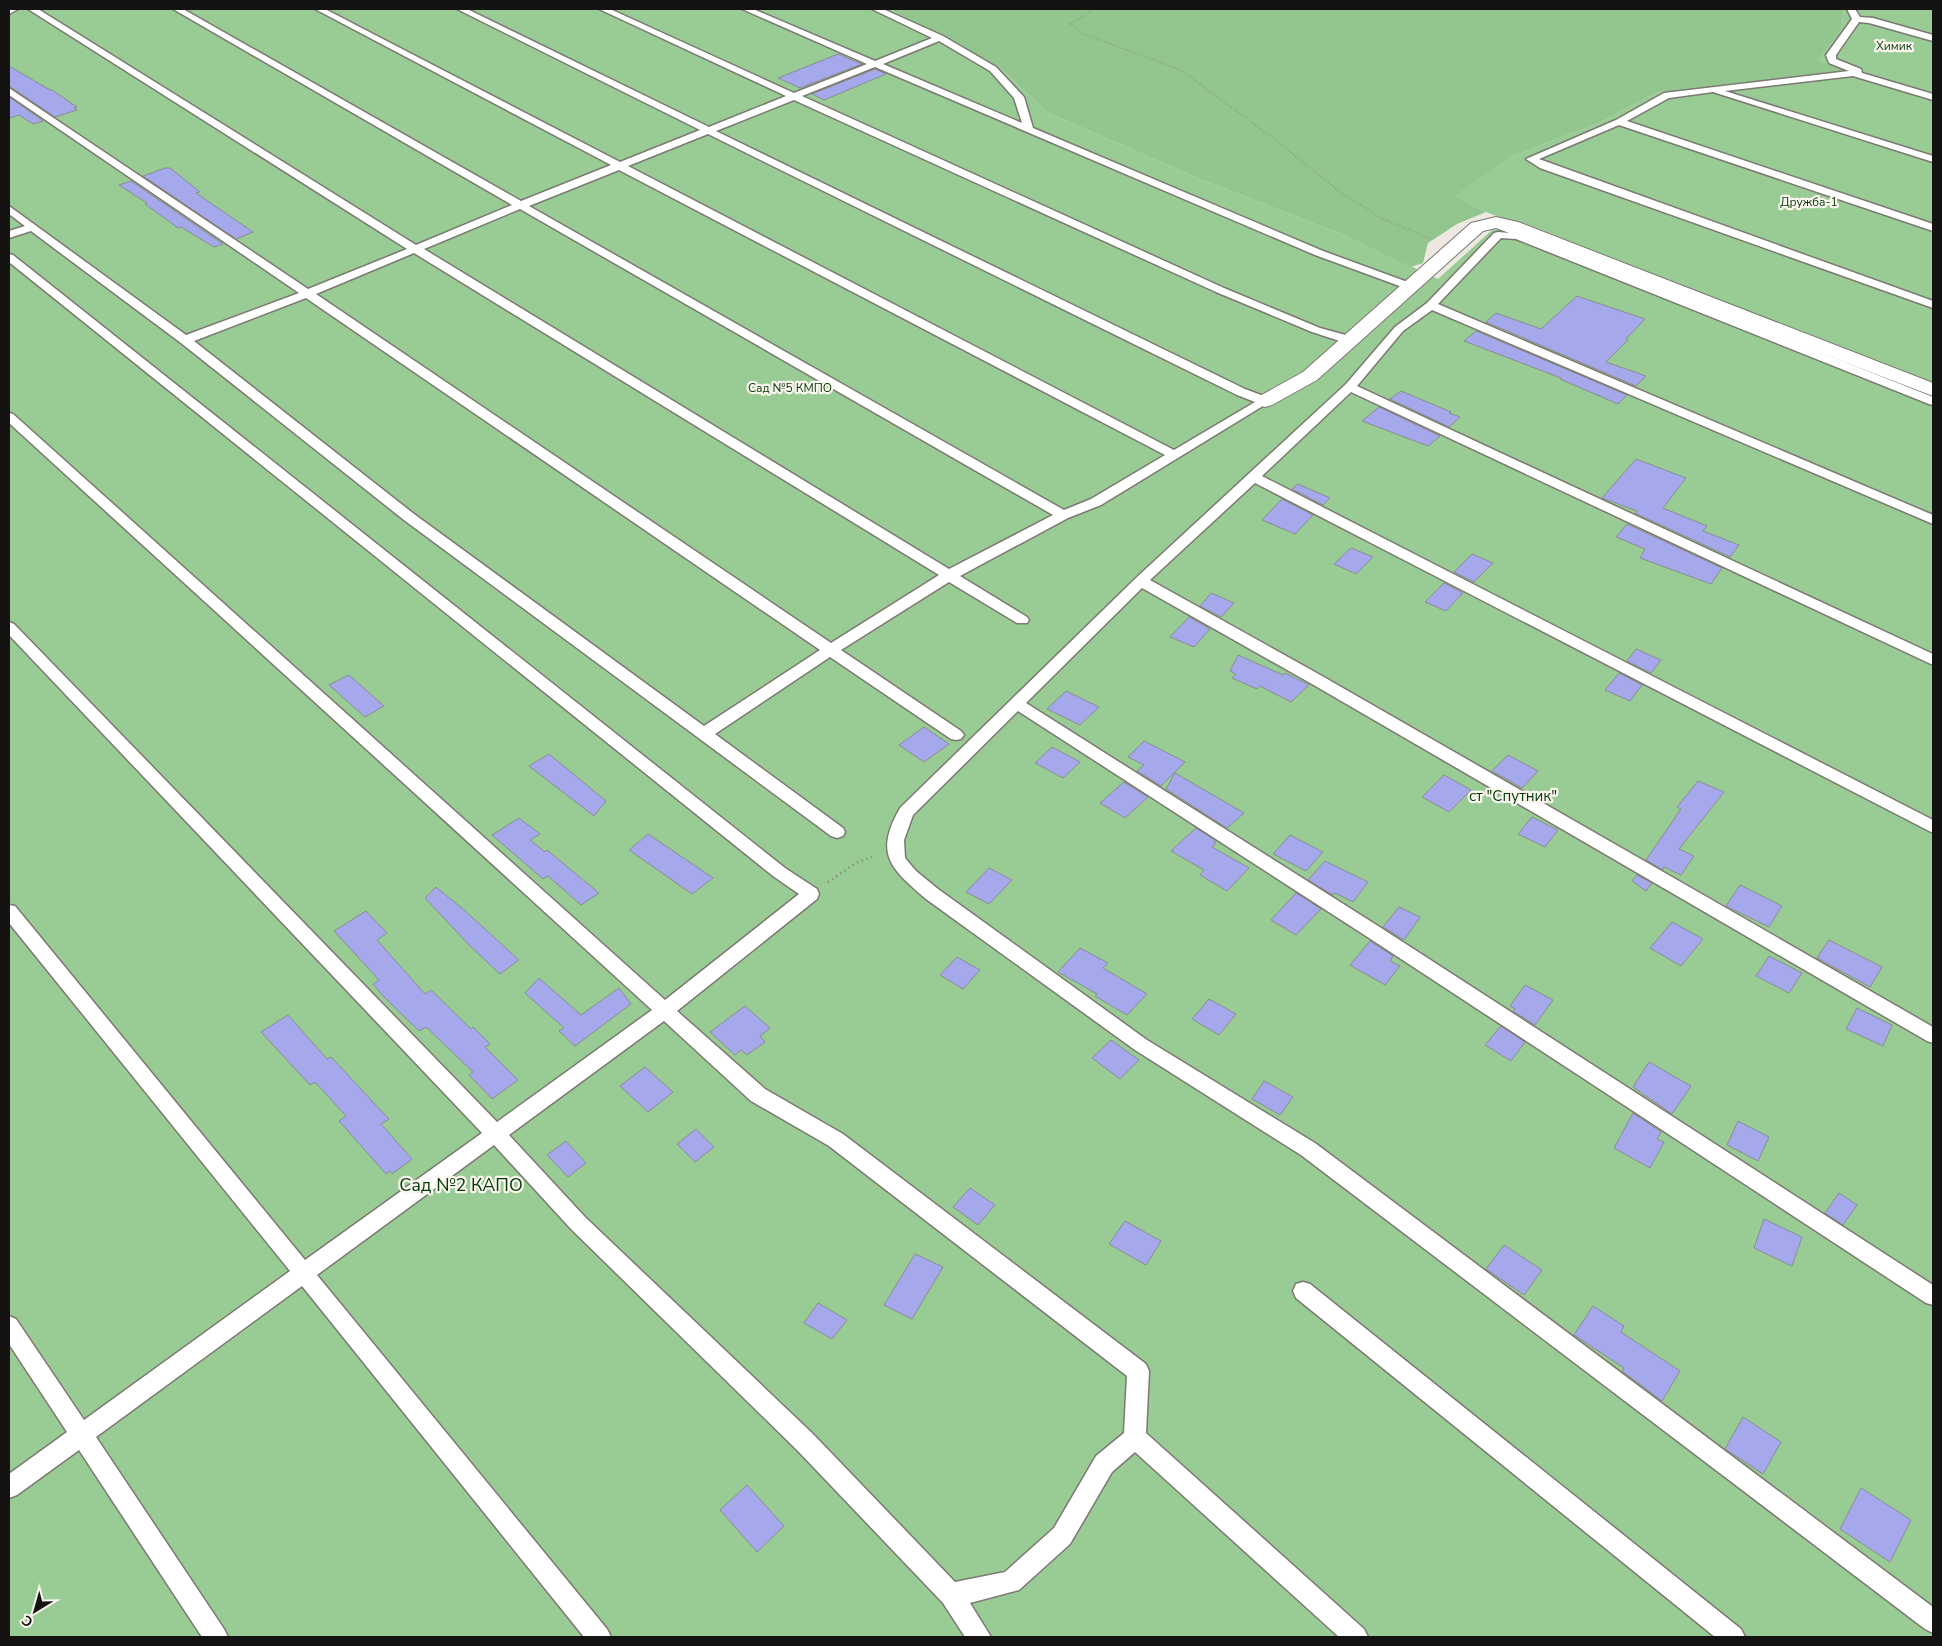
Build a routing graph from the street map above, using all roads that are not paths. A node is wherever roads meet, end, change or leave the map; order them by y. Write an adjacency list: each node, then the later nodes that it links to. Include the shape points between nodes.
1 (14, 9): 10 (lane)
2 (32, 9): 29 (lane)
3 (177, 9): 24 (lane)
4 (319, 9): 23 (lane)
5 (461, 9): 21 (lane)
6 (603, 9): 18 (lane)
7 (746, 9): 14 (lane)
8 (876, 9): 12 (lane)
9 (1851, 9): 11 (lane)
10 (9, 11)
11 (1857, 19): 13 (lane); 17 (lane, via 1831,55 1832,61)
12 (940, 38): 14 (lane); 20 (lane, via 993,69 1019,97)
13 (1933, 38)
14 (878, 65): 18 (lane); 20 (lane)
15 (1712, 90): 17 (lane, via 1854,73); 19 (lane, via 1667,95); 22 (lane)
16 (9, 91): 32 (lane)
17 (1933, 95)
18 (796, 97): 21 (lane); 36 (lane, via 1220,290 1316,330)
19 (1619, 122): 27 (lane); 34 (lane, via 1531,159)
20 (1028, 128): 31 (lane, via 1320,253)
21 (710, 131): 23 (lane); 39 (lane)
22 (1933, 159)
23 (619, 166): 24 (lane); 42 (lane)
24 (520, 205): 29 (lane); 44 (lane)
25 (9, 209): 26 (lane)
26 (32, 227): 28 (lane); 35 (lane)
27 (1933, 228)
28 (9, 235)
29 (415, 249): 32 (lane); 46 (lane)
30 (9, 257): 58 (lane, via 810,894)
31 (1409, 286): 36 (street); 38 (street, via 1477,227 1496,222)
32 (307, 294): 35 (lane); 50 (lane)
33 (1431, 305): 37 (lane, via 1400,329); 40 (lane, via 1498,235 1518,236); 45 (lane)
34 (1933, 305)
35 (186, 340): 53 (lane, via 409,517)
36 (1349, 340): 39 (street, via 1310,376)
37 (1350, 387): 43 (lane); 51 (lane)
38 (1933, 390)
39 (1265, 401): 42 (lane)
40 (1933, 401)
41 (9, 417): 58 (lane)
42 (1174, 455): 44 (lane, via 1096,502)
43 (1252, 476): 47 (lane); 55 (lane)
44 (1063, 515): 46 (lane)
45 (1933, 520)
46 (948, 576): 48 (lane); 50 (lane)
47 (1141, 581): 52 (lane); 59 (lane)
48 (1022, 620)
49 (9, 627): 60 (lane)
50 (830, 650): 53 (lane); 54 (lane)
51 (1933, 660)
52 (1016, 703): 63 (lane); 69 (lane, via 906,812 896,833 894,853 900,867 932,894 1141,1045 1308,1149)
53 (705, 734): 56 (lane)
54 (956, 735)
55 (1933, 827)
56 (837, 832)
57 (9, 911): 61 (lane)
58 (666, 1010): 60 (lane); 66 (lane, via 758,1095 836,1140 1138,1371)
59 (1933, 1036)
60 (496, 1134): 61 (lane); 68 (lane, via 578,1223 805,1442)
61 (304, 1275): 65 (lane); 71 (lane)
62 (1303, 1291): 74 (lane)
63 (1933, 1296)
64 (9, 1326): 65 (lane)
65 (80, 1434): 67 (lane); 70 (lane)
66 (1135, 1438): 68 (lane, via 1104,1464 1062,1536 1011,1582); 73 (lane)
67 (9, 1487)
68 (951, 1595): 72 (lane)
69 (1933, 1621)
70 (216, 1637)
71 (599, 1637)
72 (979, 1637)
73 (1356, 1637)
74 (1733, 1637)

